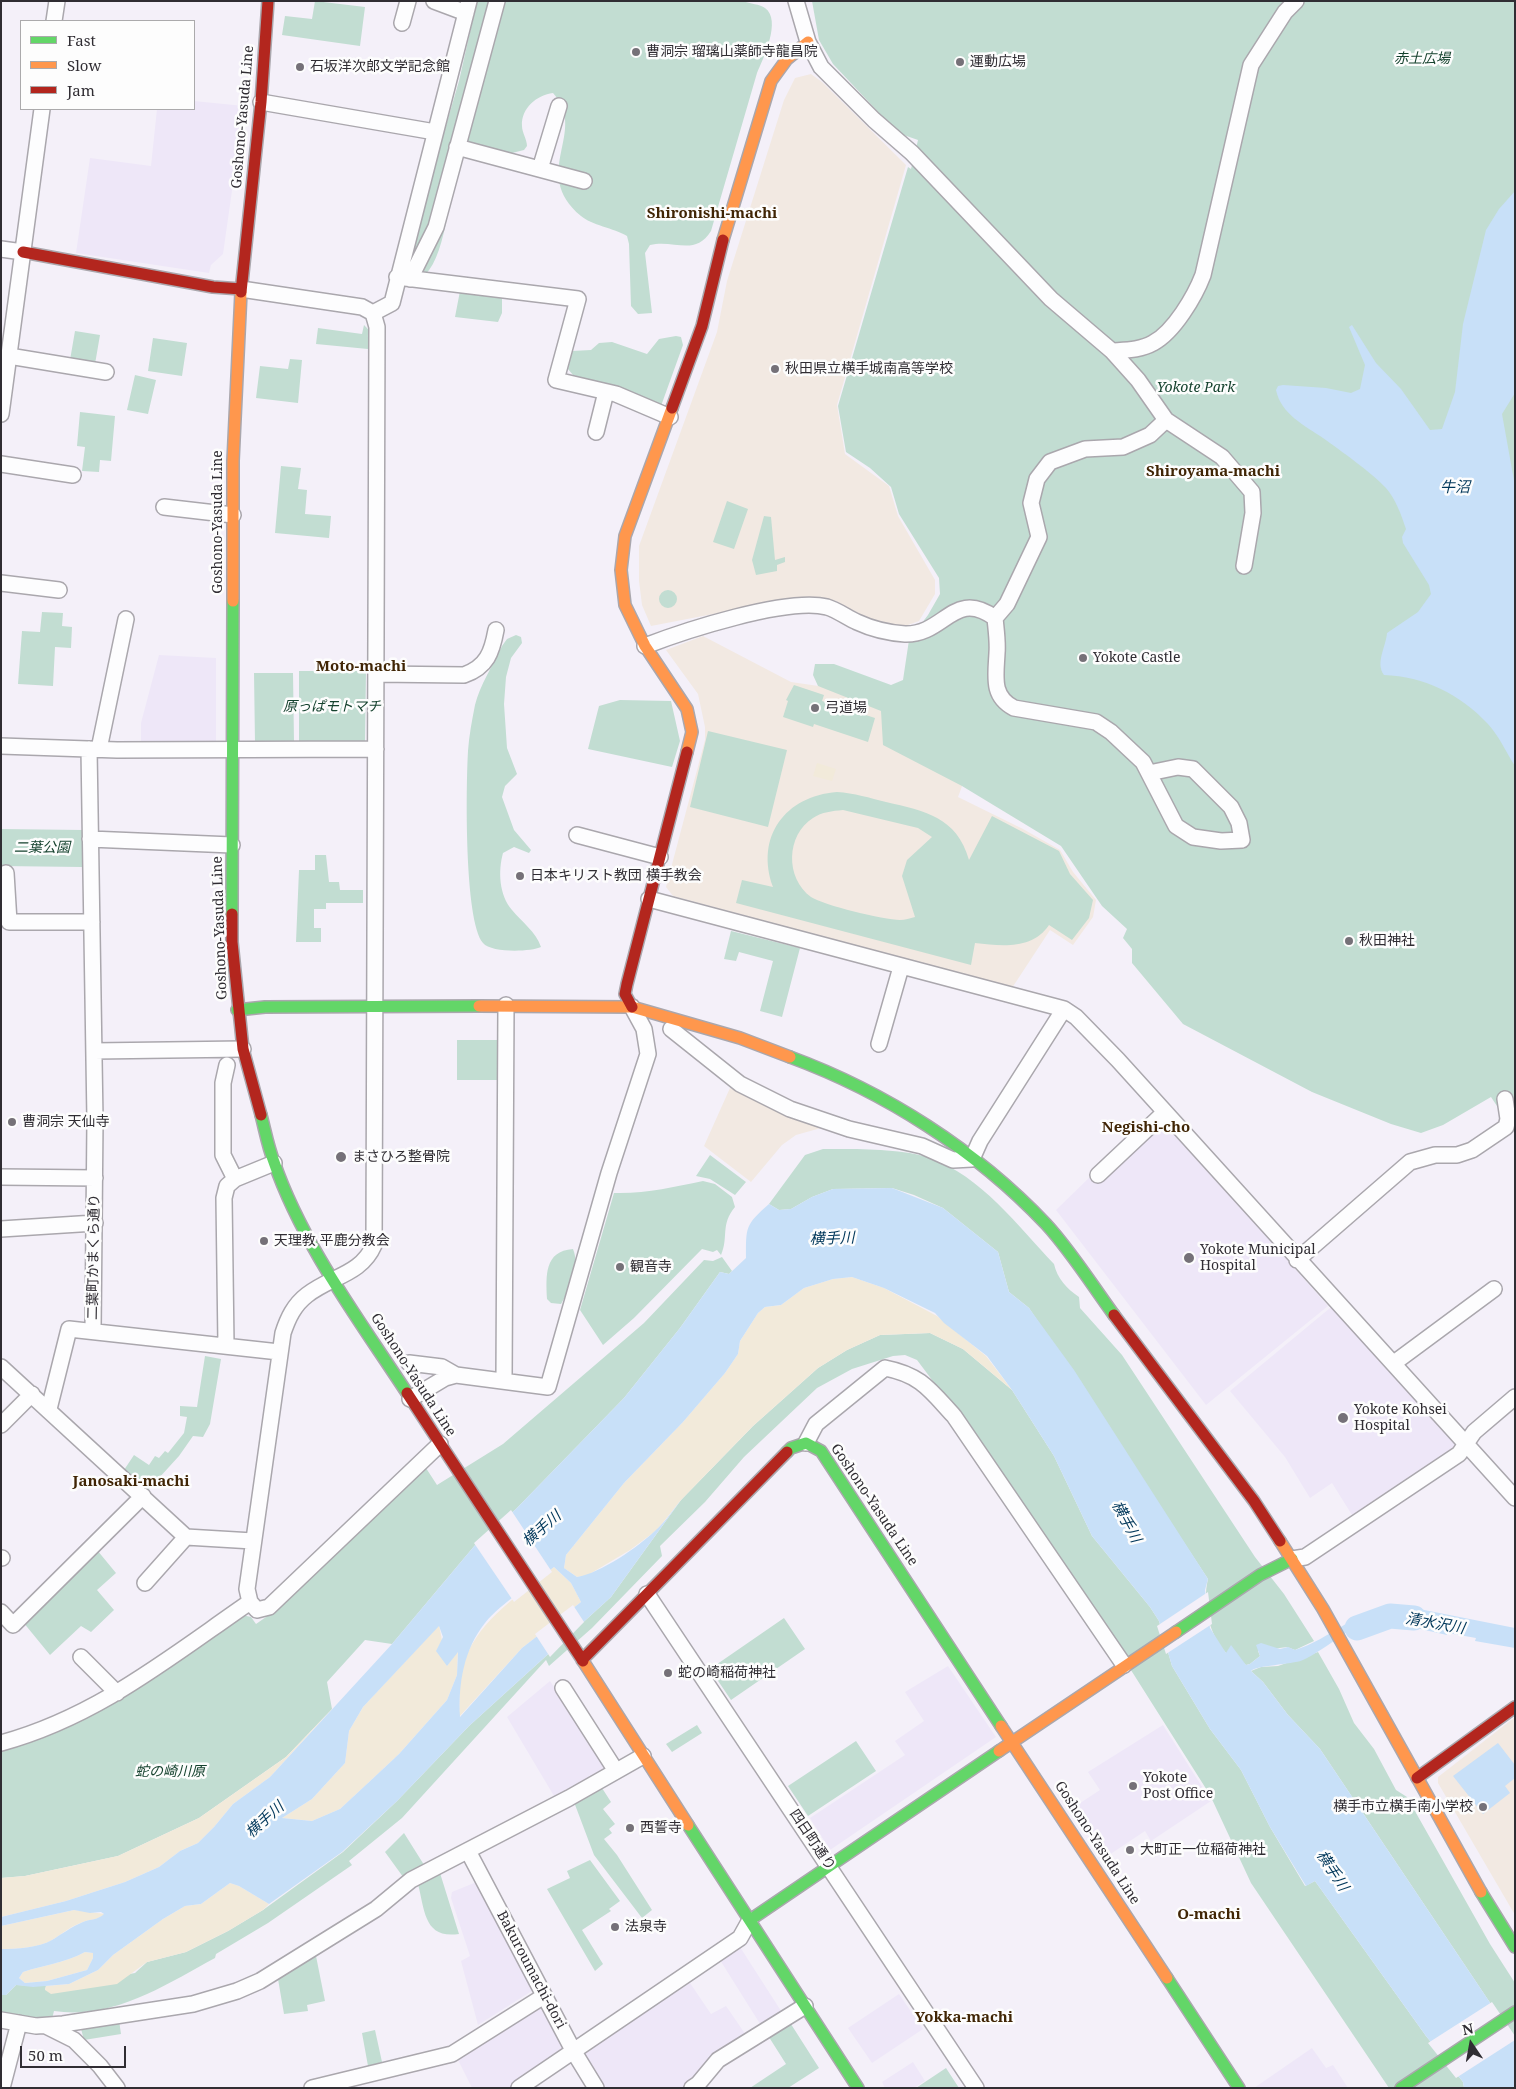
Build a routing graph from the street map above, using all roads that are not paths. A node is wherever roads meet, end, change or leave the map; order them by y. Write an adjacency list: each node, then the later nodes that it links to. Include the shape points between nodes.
1 (57, 1): 9 (street)
2 (268, 1): 12 (street, Goshono-Yasuda Line)
3 (408, 1): 10 (street)
4 (434, 1): 8 (street)
5 (497, 1): 16 (street)
6 (796, 1): 11 (street)
7 (1296, 1): 24 (street, via 1284,12 1251,64 1198,289 1173,325 1154,343 1133,350)
8 (467, 7): 15 (street)
9 (54, 20)
10 (402, 23)
11 (808, 42): 24 (street, via 822,67 841,88 912,153 1051,299); 29 (street, via 787,59 771,81 714,271 702,326)
12 (261, 102): 15 (street); 22 (street, Goshono-Yasuda Line)
13 (559, 106): 17 (street)
14 (42, 110): 20 (street)
15 (436, 132): 21 (street)
16 (457, 147): 17 (street); 21 (street, via 436,227)
17 (540, 169): 18 (street)
18 (584, 181)
19 (1, 249): 20 (street)
20 (23, 252): 22 (street, via 204,286); 25 (street)
21 (404, 278): 23 (street, via 392,303); 27 (street, via 578,299 556,380)
22 (242, 289): 23 (street, via 362,307); 35 (street, Goshono-Yasuda Line)
23 (373, 313): 43 (street, via 377,326)
24 (1112, 351): 30 (street, via 1138,380)
25 (9, 356): 26 (street); 28 (street)
26 (106, 372)
27 (606, 392): 29 (street); 31 (street)
28 (1, 414)
29 (670, 417): 42 (street, via 625,536 621,570 625,605)
30 (1166, 420): 36 (street, via 1222,457 1252,492 1253,513); 39 (street, via 1150,435 1122,447 1085,449 1050,462 1037,479 1031,503 1039,537 1007,604)
31 (596, 432)
32 (1, 464): 33 (street)
33 (73, 475)
34 (164, 507): 35 (street)
35 (233, 515): 47 (street, Goshono-Yasuda Line)
36 (1244, 566)
37 (1, 583): 38 (street)
38 (59, 590)
39 (994, 618): 42 (street, via 982,608 962,607 925,630 907,634 860,624 827,607 800,606 752,614 683,632); 48 (street, via 995,673 1003,702 1014,708 1096,722 1144,762)
40 (126, 619): 45 (street, 二葉町かまくら通り)
41 (496, 630): 43 (street, via 492,650 473,672 464,675)
42 (645, 646): 52 (street, via 680,696 687,709 692,732)
43 (376, 674): 46 (street)
44 (1, 746): 45 (street)
45 (94, 749): 47 (street); 50 (street, 二葉町かまくら通り)
46 (376, 749): 47 (street); 58 (street)
47 (232, 750): 51 (street, Goshono-Yasuda Line)
48 (1149, 773): 48 (street, via 1176,826 1193,837 1242,840 1239,823 1231,807 1193,768 1178,767)
49 (577, 835): 52 (street)
50 (90, 839): 51 (street); 55 (street, 二葉町かまくら通り)
51 (232, 845): 61 (street, Goshono-Yasuda Line, via 232,942)
52 (660, 857): 54 (street)
53 (6, 873): 55 (street, via 9,922)
54 (649, 899): 56 (street); 59 (street, via 625,994)
55 (92, 922): 65 (street, 二葉町かまくら通り)
56 (901, 967): 60 (street); 63 (street)
57 (506, 1005): 58 (street); 59 (street); 87 (street)
58 (375, 1006): 61 (street); 78 (street, via 374,1245 360,1266)
59 (632, 1007): 69 (street, via 740,1038 813,1066 900,1109); 87 (street, via 644,1029 648,1054 609,1173 548,1387)
60 (1064, 1009): 68 (street, via 1076,1016); 69 (street, via 980,1141)
61 (237, 1010): 64 (street, Goshono-Yasuda Line)
62 (670, 1029): 69 (street, via 740,1084 790,1109 922,1146 953,1160)
63 (879, 1044)
64 (243, 1049): 65 (street); 70 (street, Goshono-Yasuda Line)
65 (94, 1051): 73 (street, 二葉町かまくら通り)
66 (227, 1065): 74 (street, via 223,1083 223,1155)
67 (1505, 1098): 77 (street, via 1506,1127 1472,1150 1410,1162)
68 (1165, 1112): 71 (street); 77 (street)
69 (972, 1159): 100 (street, via 1020,1196 1047,1225 1254,1501)
70 (274, 1163): 74 (street); 78 (street, Goshono-Yasuda Line, via 303,1227)
71 (1098, 1175)
72 (1, 1177): 73 (street)
73 (95, 1178): 75 (street, 二葉町かまくら通り)
74 (235, 1179): 81 (street, via 227,1186 224,1198)
75 (94, 1223): 76 (street); 80 (street, 二葉町かまくら通り)
76 (1, 1229)
77 (1297, 1260): 84 (street)
78 (334, 1281): 82 (street, via 298,1303 288,1316); 90 (street, Goshono-Yasuda Line)
79 (1494, 1289): 84 (street)
80 (93, 1330): 81 (street, 二葉町かまくら通り); 91 (street, via 69,1329)
81 (226, 1346): 82 (street, 二葉町かまくら通り)
82 (279, 1352): 99 (street)
83 (409, 1363): 86 (street, via 442,1367)
84 (1394, 1364): 95 (street)
85 (1, 1367): 88 (street)
86 (456, 1375): 87 (street); 90 (street)
87 (504, 1380)
88 (32, 1394): 91 (street); 92 (street)
89 (1515, 1396): 95 (street, via 1474,1432)
90 (410, 1399): 94 (street, Goshono-Yasuda Line)
91 (49, 1409): 96 (street)
92 (1, 1425)
93 (806, 1443): 102 (street, via 791,1448); 107 (street, via 816,1424 885,1368 902,1371 920,1380 954,1416); 111 (street, Goshono-Yasuda Line, via 821,1450)
94 (440, 1444): 103 (street, via 269,1607 257,1610); 106 (street, Goshono-Yasuda Line)
95 (1467, 1444): 97 (street); 100 (street, via 1459,1454 1306,1557)
96 (143, 1496): 98 (street); 104 (street, via 13,1625)
97 (1515, 1498)
98 (186, 1537): 99 (street); 101 (street)
99 (253, 1541): 103 (street, via 247,1589)
100 (1292, 1559): 107 (street, via 1260,1575); 115 (street)
101 (145, 1583)
102 (647, 1594): 106 (street); 117 (street, 四日町通り)
103 (250, 1602): 109 (street)
104 (1, 1612)
105 (81, 1657): 109 (street)
106 (582, 1660): 113 (street, Goshono-Yasuda Line)
107 (1124, 1665): 111 (street)
108 (563, 1688): 114 (street)
109 (117, 1693): 112 (street, via 78,1713)
110 (1515, 1707): 115 (street)
111 (1012, 1742): 117 (street); 136 (street, Goshono-Yasuda Line)
112 (1, 1743)
113 (643, 1756): 114 (street); 118 (street, Goshono-Yasuda Line)
114 (616, 1771): 116 (street)
115 (1418, 1778): 119 (street)
116 (468, 1851): 120 (street, Bakuroumachi-dori); 125 (street, via 412,1880 376,1909 260,1981 237,1991 193,2004)
117 (829, 1866): 118 (street); 135 (street, 四日町通り)
118 (750, 1920): 121 (street, Goshono-Yasuda Line); 126 (street, via 740,1938)
119 (1515, 1947)
120 (544, 1996): 126 (street, Bakuroumachi-dori); 130 (street, via 452,2054)
121 (805, 2006): 133 (street, via 718,2060); 134 (street, Goshono-Yasuda Line)
122 (1515, 2012): 127 (street)
123 (1, 2020): 124 (street)
124 (19, 2024): 125 (street); 128 (street)
125 (45, 2026): 129 (street, via 74,2040)
126 (574, 2052): 131 (street); 132 (street, Bakuroumachi-dori)
127 (1403, 2087)
128 (2, 2088)
129 (116, 2088)
130 (312, 2088)
131 (519, 2088)
132 (596, 2088)
133 (692, 2088)
134 (858, 2088)
135 (976, 2088)
136 (1239, 2088)

